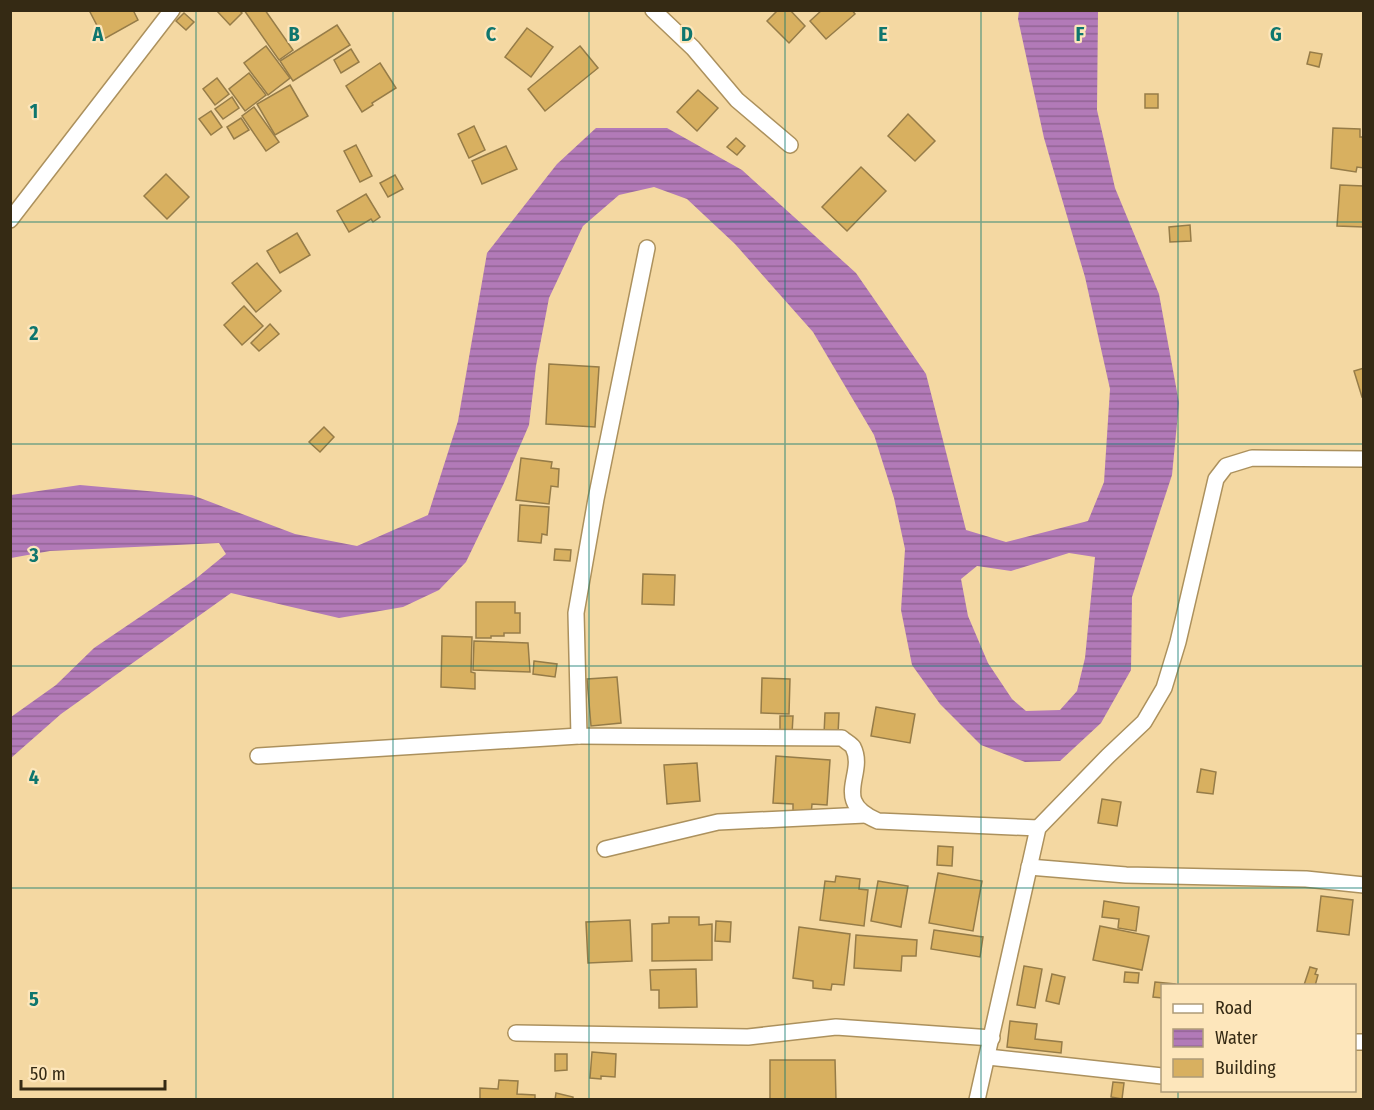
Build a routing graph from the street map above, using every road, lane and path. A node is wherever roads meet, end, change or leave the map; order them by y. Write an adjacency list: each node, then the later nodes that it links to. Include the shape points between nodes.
1 (172, 10): 4 (street)
2 (653, 10): 3 (street, via 693,48 737,100)
3 (790, 145)
4 (10, 220)
5 (647, 248): 7 (street, via 576,613)
6 (1364, 459): 10 (street, via 1252,458 1226,466 1216,479 1164,688 1144,722)
7 (579, 736): 8 (street); 9 (street, via 842,738 852,746 856,760 852,787 855,804)
8 (258, 756)
9 (865, 815): 10 (street, via 878,821); 11 (street, via 718,822)
10 (1038, 828): 12 (street)
11 (605, 849)
12 (1029, 867): 13 (street); 15 (street)
13 (1364, 885)
14 (516, 1033): 15 (street, via 748,1037 836,1027)
15 (992, 1038): 16 (street)
16 (988, 1057): 17 (street); 18 (street)
17 (1161, 1076)
18 (978, 1100)

